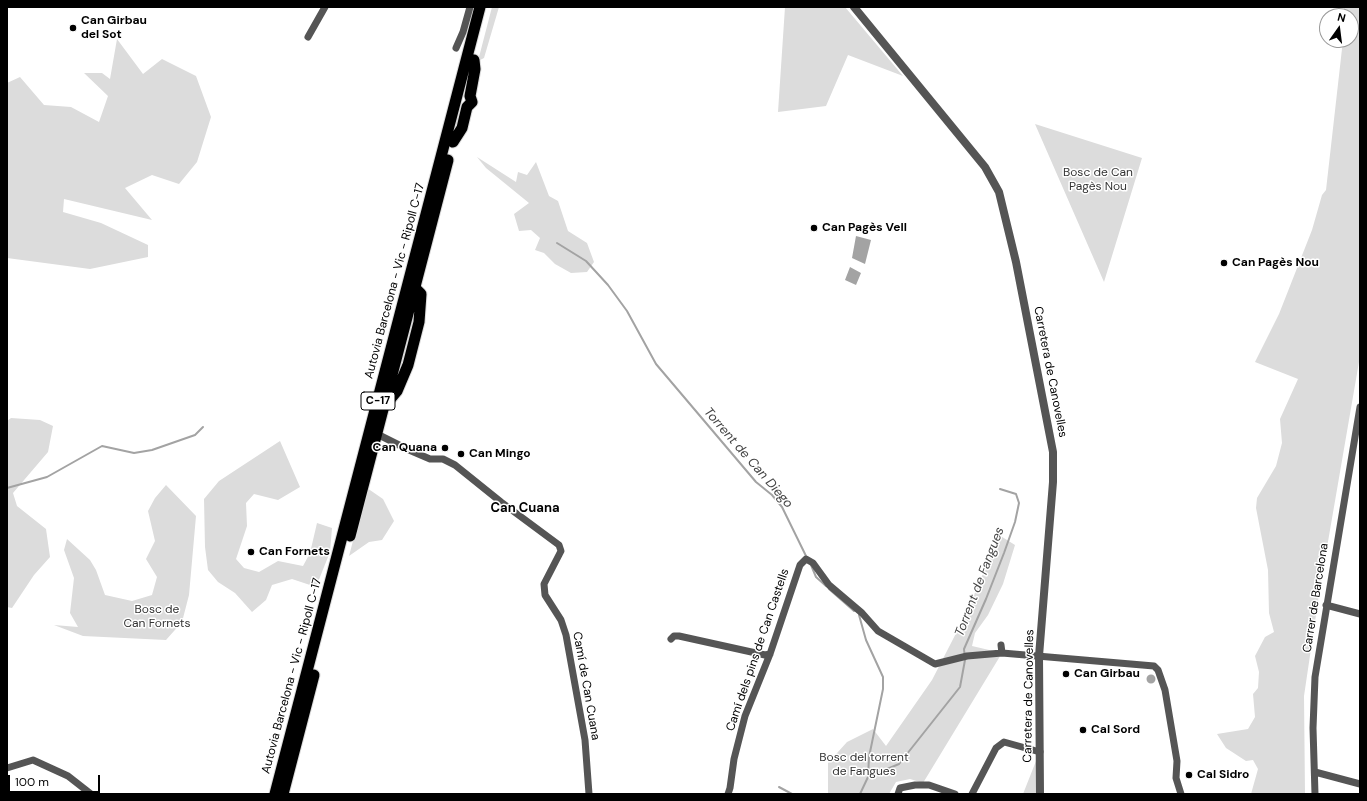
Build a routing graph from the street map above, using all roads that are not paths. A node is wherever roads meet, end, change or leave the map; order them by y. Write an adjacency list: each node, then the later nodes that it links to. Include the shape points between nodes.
1 (325, 7): 6 (street)
2 (470, 7): 7 (street)
3 (480, 7): 22 (highway, Autovia Barcelona - Vic - Ripoll C-17 / C-17)
4 (488, 7): 10 (highway, Autovia Barcelona - Vic - Ripoll C-17 / C-17, via 474,60 476,69 470,96 472,102 467,107 462,128 453,142 415,288 421,294 417,329 408,365 397,391 385,405)
5 (854, 7): 16 (street, Carretera de Canovelles, via 986,167 999,192 1018,268 1053,452 1053,482)
6 (308, 37)
7 (456, 48)
8 (1360, 407): 9 (street, Carrer de Barcelona)
9 (1359, 424): 11 (street, Carrer de Barcelona)
10 (377, 434): 23 (highway, Autovia Barcelona - Vic - Ripoll C-17 / C-17); 24 (street, Camí de Can Cuana, via 409,450 455,465 559,545 561,551 544,584 545,595 561,620 566,635 585,740)
11 (1357, 437): 12 (street, Carrer de Barcelona)
12 (1326, 605): 13 (street); 19 (street, Carrer de Barcelona, via 1315,676)
13 (1360, 614)
14 (671, 639): 15 (street, via 679,636)
15 (770, 654): 16 (street, Camí dels pins de Can Castells, via 799,566 806,559 813,563 829,585 862,613 878,631 934,664 1002,649); 25 (street, Camí dels pins de Can Castells, via 745,716)
16 (1039, 656): 17 (street, Carretera de Canovelles); 30 (street, Camí dels pins de Can Castells, via 1154,666 1165,690 1177,762 1176,778)
17 (1040, 752): 28 (street, via 1004,742 996,748); 29 (street, Carretera de Canovelles)
18 (7, 768): 21 (street, via 34,760 68,776)
19 (1315, 772): 20 (street); 31 (street, Carrer de Barcelona)
20 (1360, 784)
21 (91, 794)
22 (275, 794)
23 (283, 794)
24 (589, 794)
25 (728, 794)
26 (898, 794): 27 (street, via 900,788 929,785)
27 (955, 794)
28 (972, 794)
29 (1040, 794)
30 (1181, 794)
31 (1315, 794)

